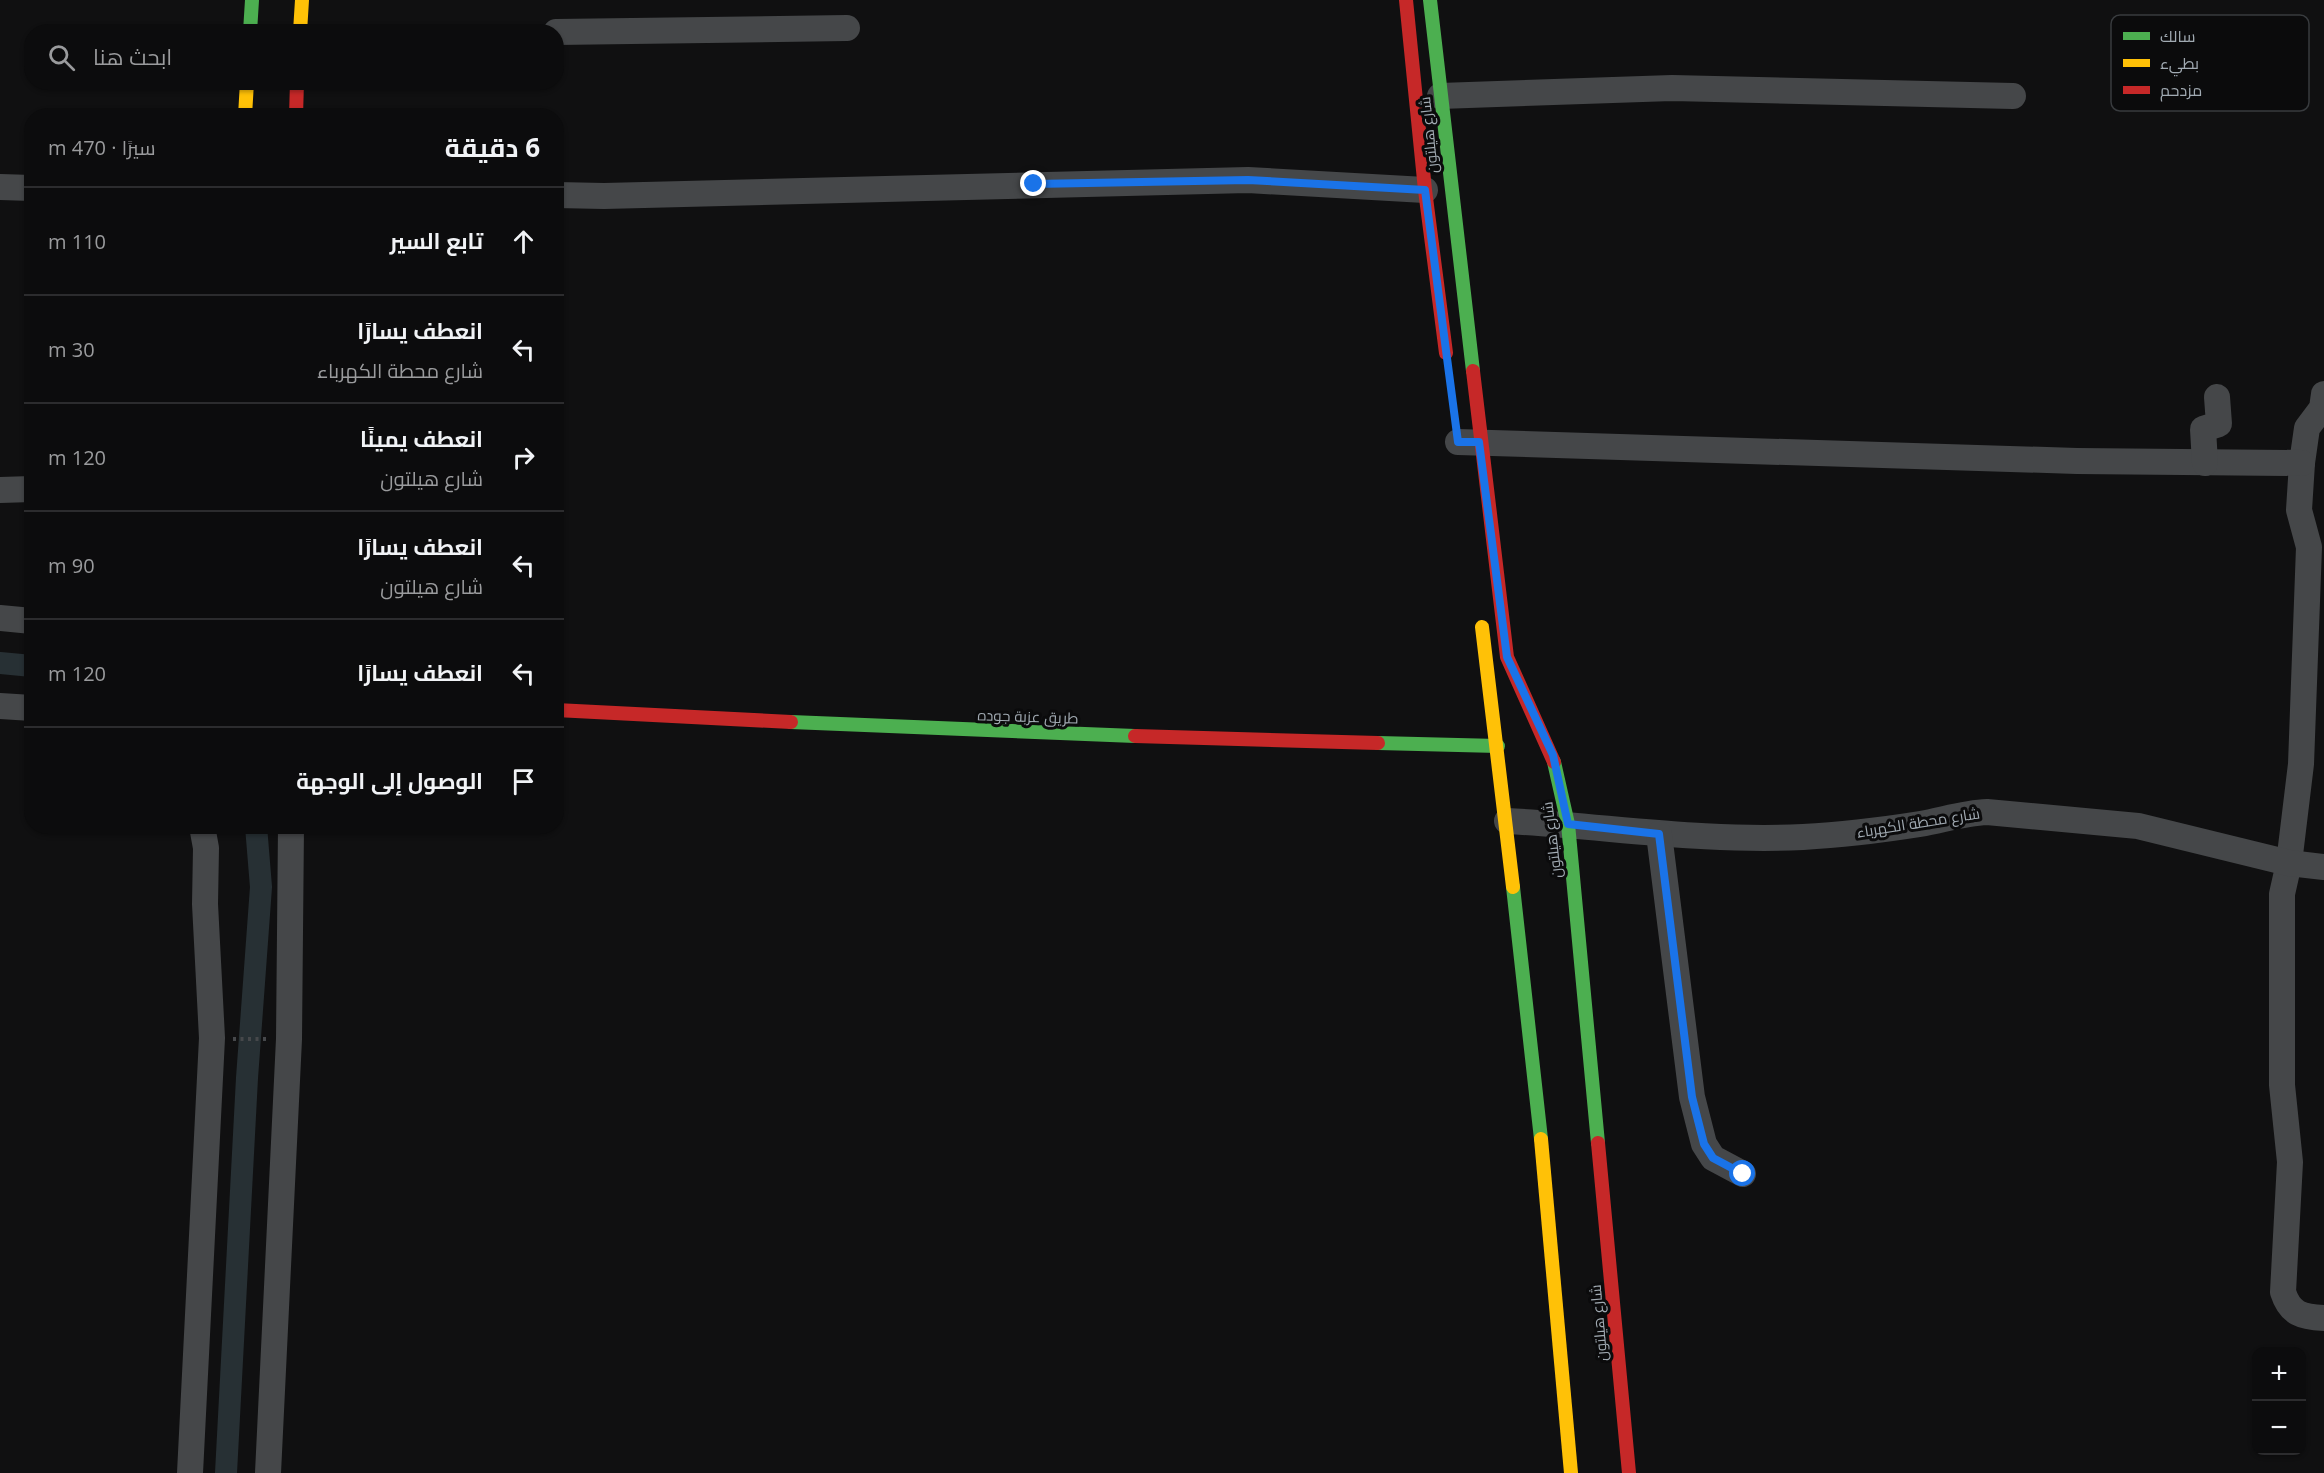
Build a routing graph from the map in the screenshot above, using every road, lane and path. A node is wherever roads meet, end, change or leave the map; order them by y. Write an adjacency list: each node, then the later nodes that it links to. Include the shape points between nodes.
1 (252, 0): 5 (main road)
2 (302, 0): 6 (main road)
3 (1406, 0): 18 (main road, شارع هيلتون)
4 (1430, 0): 11 (main road, شارع هيلتون)
5 (250, 24)
6 (300, 24)
7 (847, 28): 8 (street)
8 (564, 32)
9 (247, 90): 13 (main road)
10 (297, 90): 14 (main road)
11 (1440, 96): 12 (street, via 1672,88); 15 (main road, شارع هيلتون)
12 (2013, 96)
13 (245, 108)
14 (296, 108)
15 (1448, 171): 18 (main road); 20 (main road, شارع هيلتون)
16 (0, 187): 17 (street)
17 (24, 188)
18 (1426, 191): 19 (street, via 1248,180); 20 (main road); 21 (main road, شارع هيلتون)
19 (564, 195)
20 (1452, 210): 24 (main road, شارع هيلتون)
21 (1448, 372)
22 (2324, 394): 26 (street, via 2322,408 2307,428)
23 (2217, 397): 25 (street, via 2218,424 2203,429)
24 (1463, 442): 25 (street); 38 (main road, شارع هيلتون, via 1507,657 1553,755)
25 (2205, 463): 26 (street)
26 (2302, 463): 36 (street, via 2299,510 2309,547)
27 (24, 489): 28 (street)
28 (0, 490)
29 (1481, 617): 35 (main road)
30 (0, 618): 31 (street)
31 (24, 620)
32 (0, 706): 33 (street)
33 (24, 708)
34 (564, 710): 35 (main road, طريق عزبة جوده, via 976,731)
35 (1498, 746): 37 (main road)
36 (2313, 764): 42 (street)
37 (1507, 821): 38 (street, شارع محطة الكهرباء); 50 (main road, via 1537,1090)
38 (1568, 824): 41 (street, شارع محطة الكهرباء); 51 (main road, شارع هيلتون)
39 (203, 834): 48 (street, via 212,1038)
40 (291, 834): 49 (street, via 289,1040)
41 (1659, 834): 42 (street, شارع محطة الكهرباء, via 1802,837 1987,812 2138,826); 46 (street, via 1692,1097 1704,1144 1713,1158)
42 (2289, 863): 43 (street, شارع محطة الكهرباء); 47 (street, via 2282,894 2282,1084 2290,1162 2283,1292 2296,1314)
43 (2324, 867)
44 (231, 1038): 45 (path)
45 (277, 1039)
46 (1743, 1174)
47 (2324, 1318)
48 (190, 1473)
49 (268, 1473)
50 (1572, 1473)
51 (1629, 1473)

